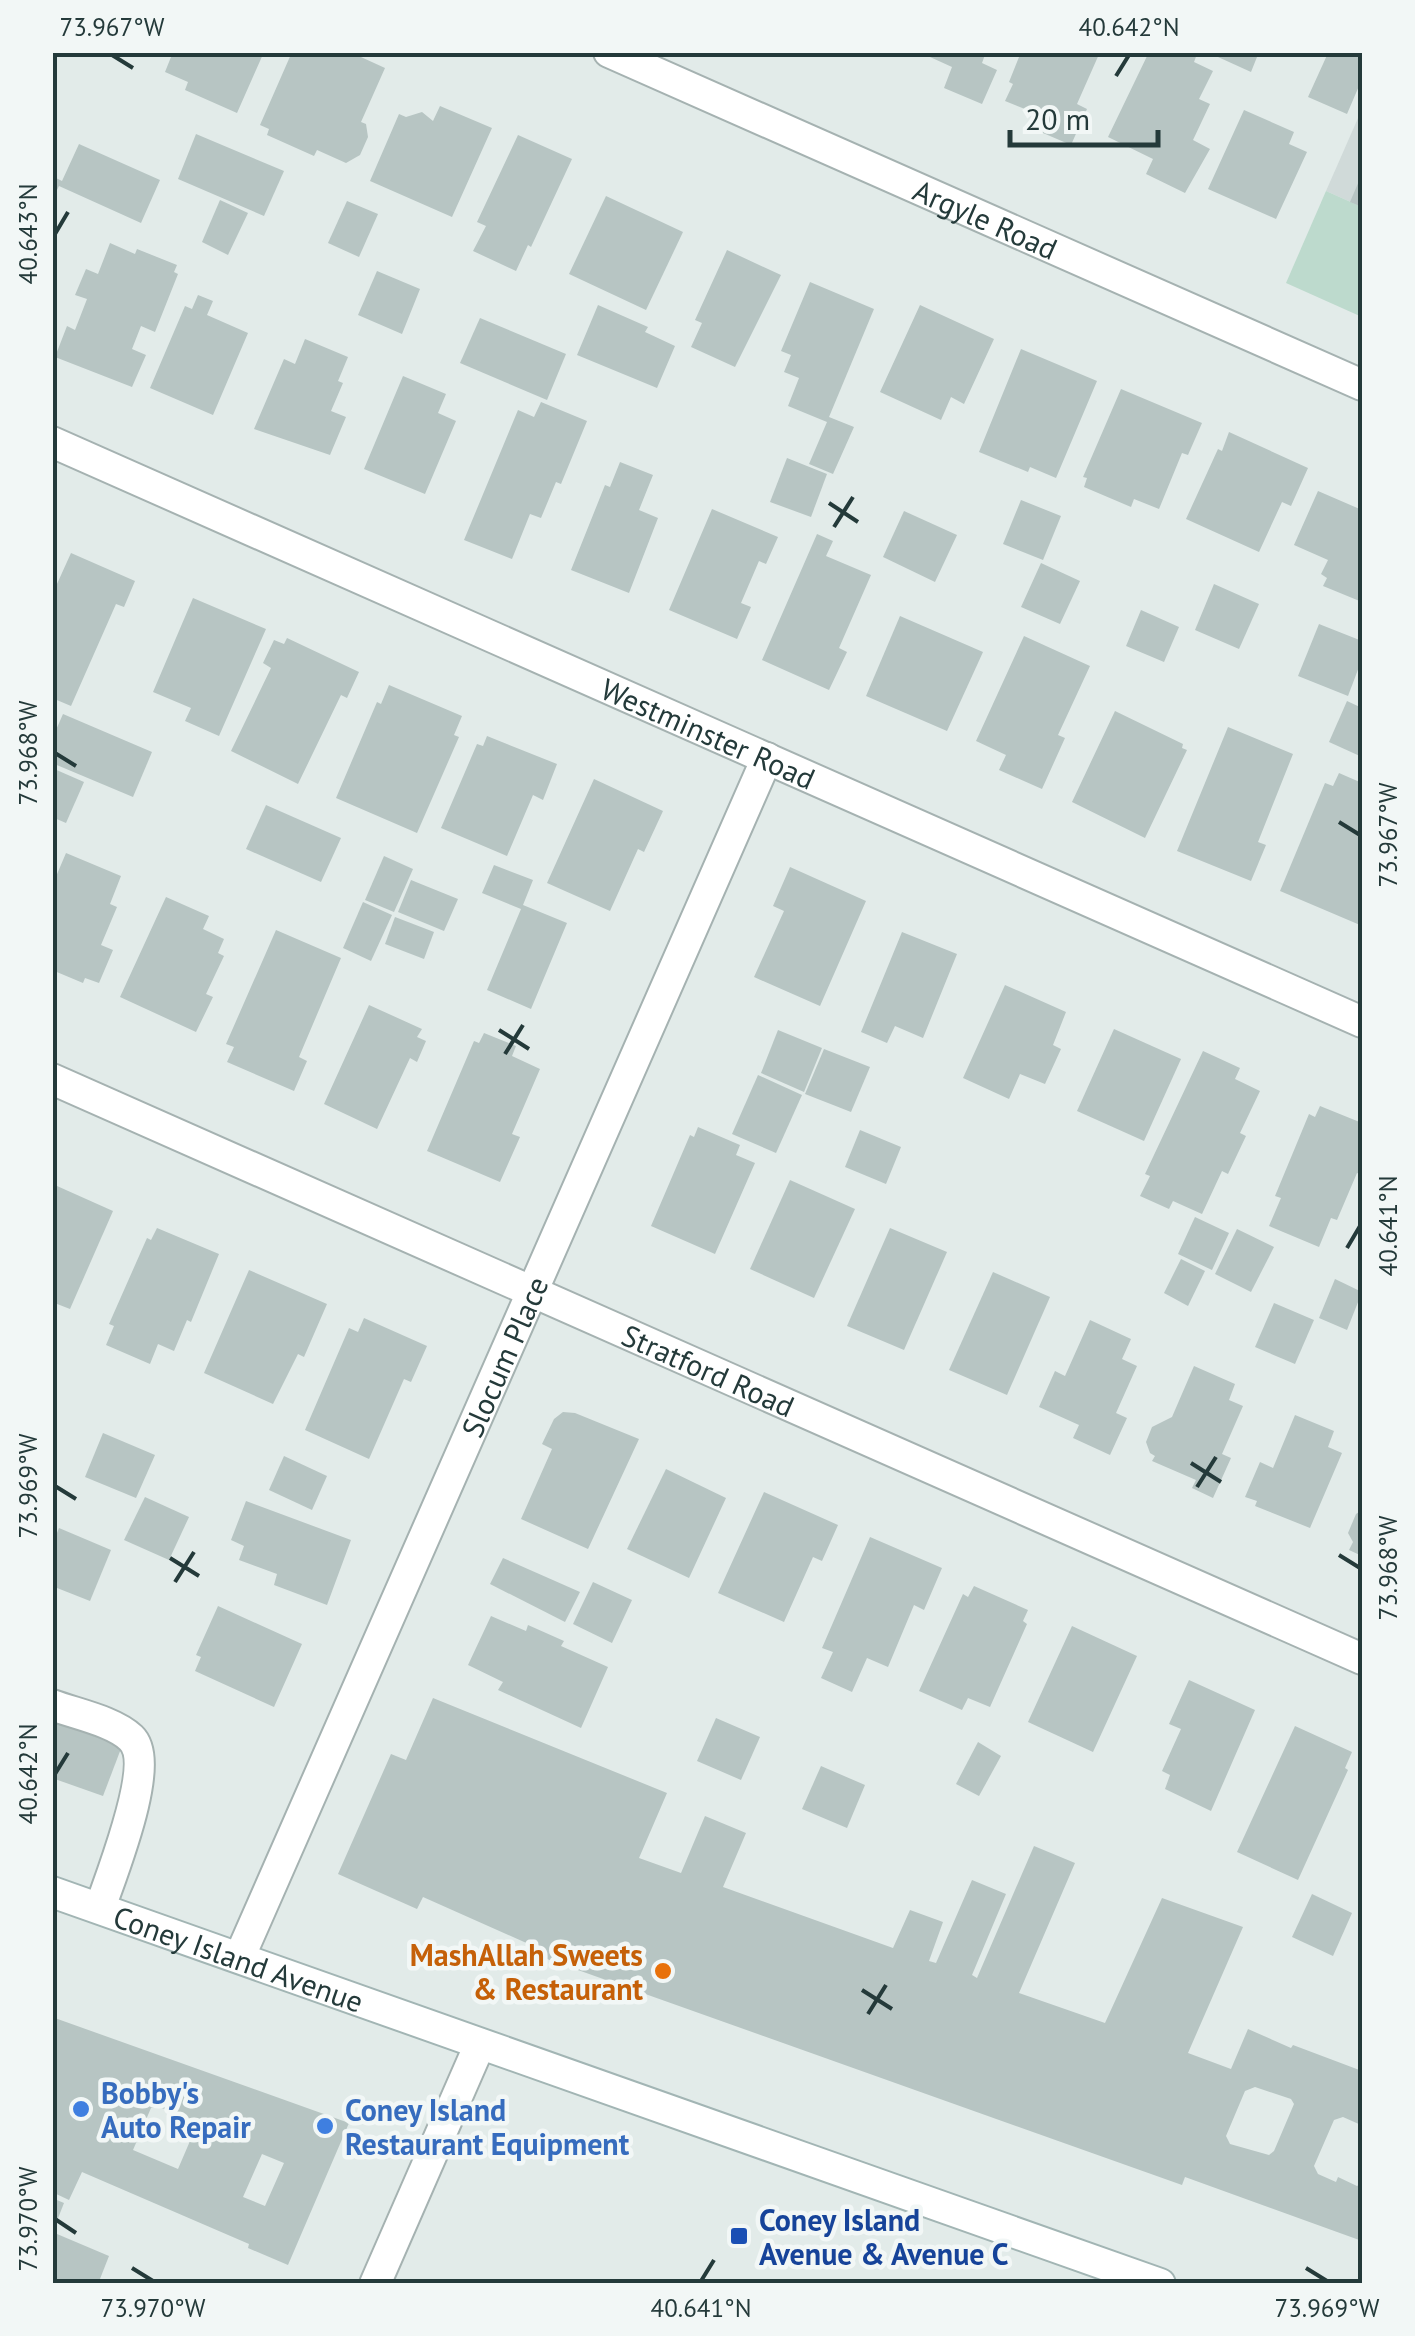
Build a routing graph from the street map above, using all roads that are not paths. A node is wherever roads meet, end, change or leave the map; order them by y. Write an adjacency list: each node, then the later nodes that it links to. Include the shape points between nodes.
1 (609, 52): 2 (street, Argyle Road)
2 (1362, 385)
3 (52, 442): 4 (street, Westminster Road)
4 (767, 758): 5 (street, Westminster Road); 7 (street, Slocum Place)
5 (1362, 1022)
6 (52, 1079): 7 (street, Stratford Road)
7 (531, 1291): 8 (street, Stratford Road); 12 (street, Slocum Place)
8 (1362, 1659)
9 (52, 1705): 11 (street, via 120,1730 141,1756 139,1785)
10 (52, 1892): 11 (street, Coney Island Avenue)
11 (100, 1908): 12 (street, Coney Island Avenue)
12 (240, 1956): 13 (street, Coney Island Avenue)
13 (480, 2044): 14 (street); 15 (street, Coney Island Avenue)
14 (375, 2284)
15 (1160, 2284)

